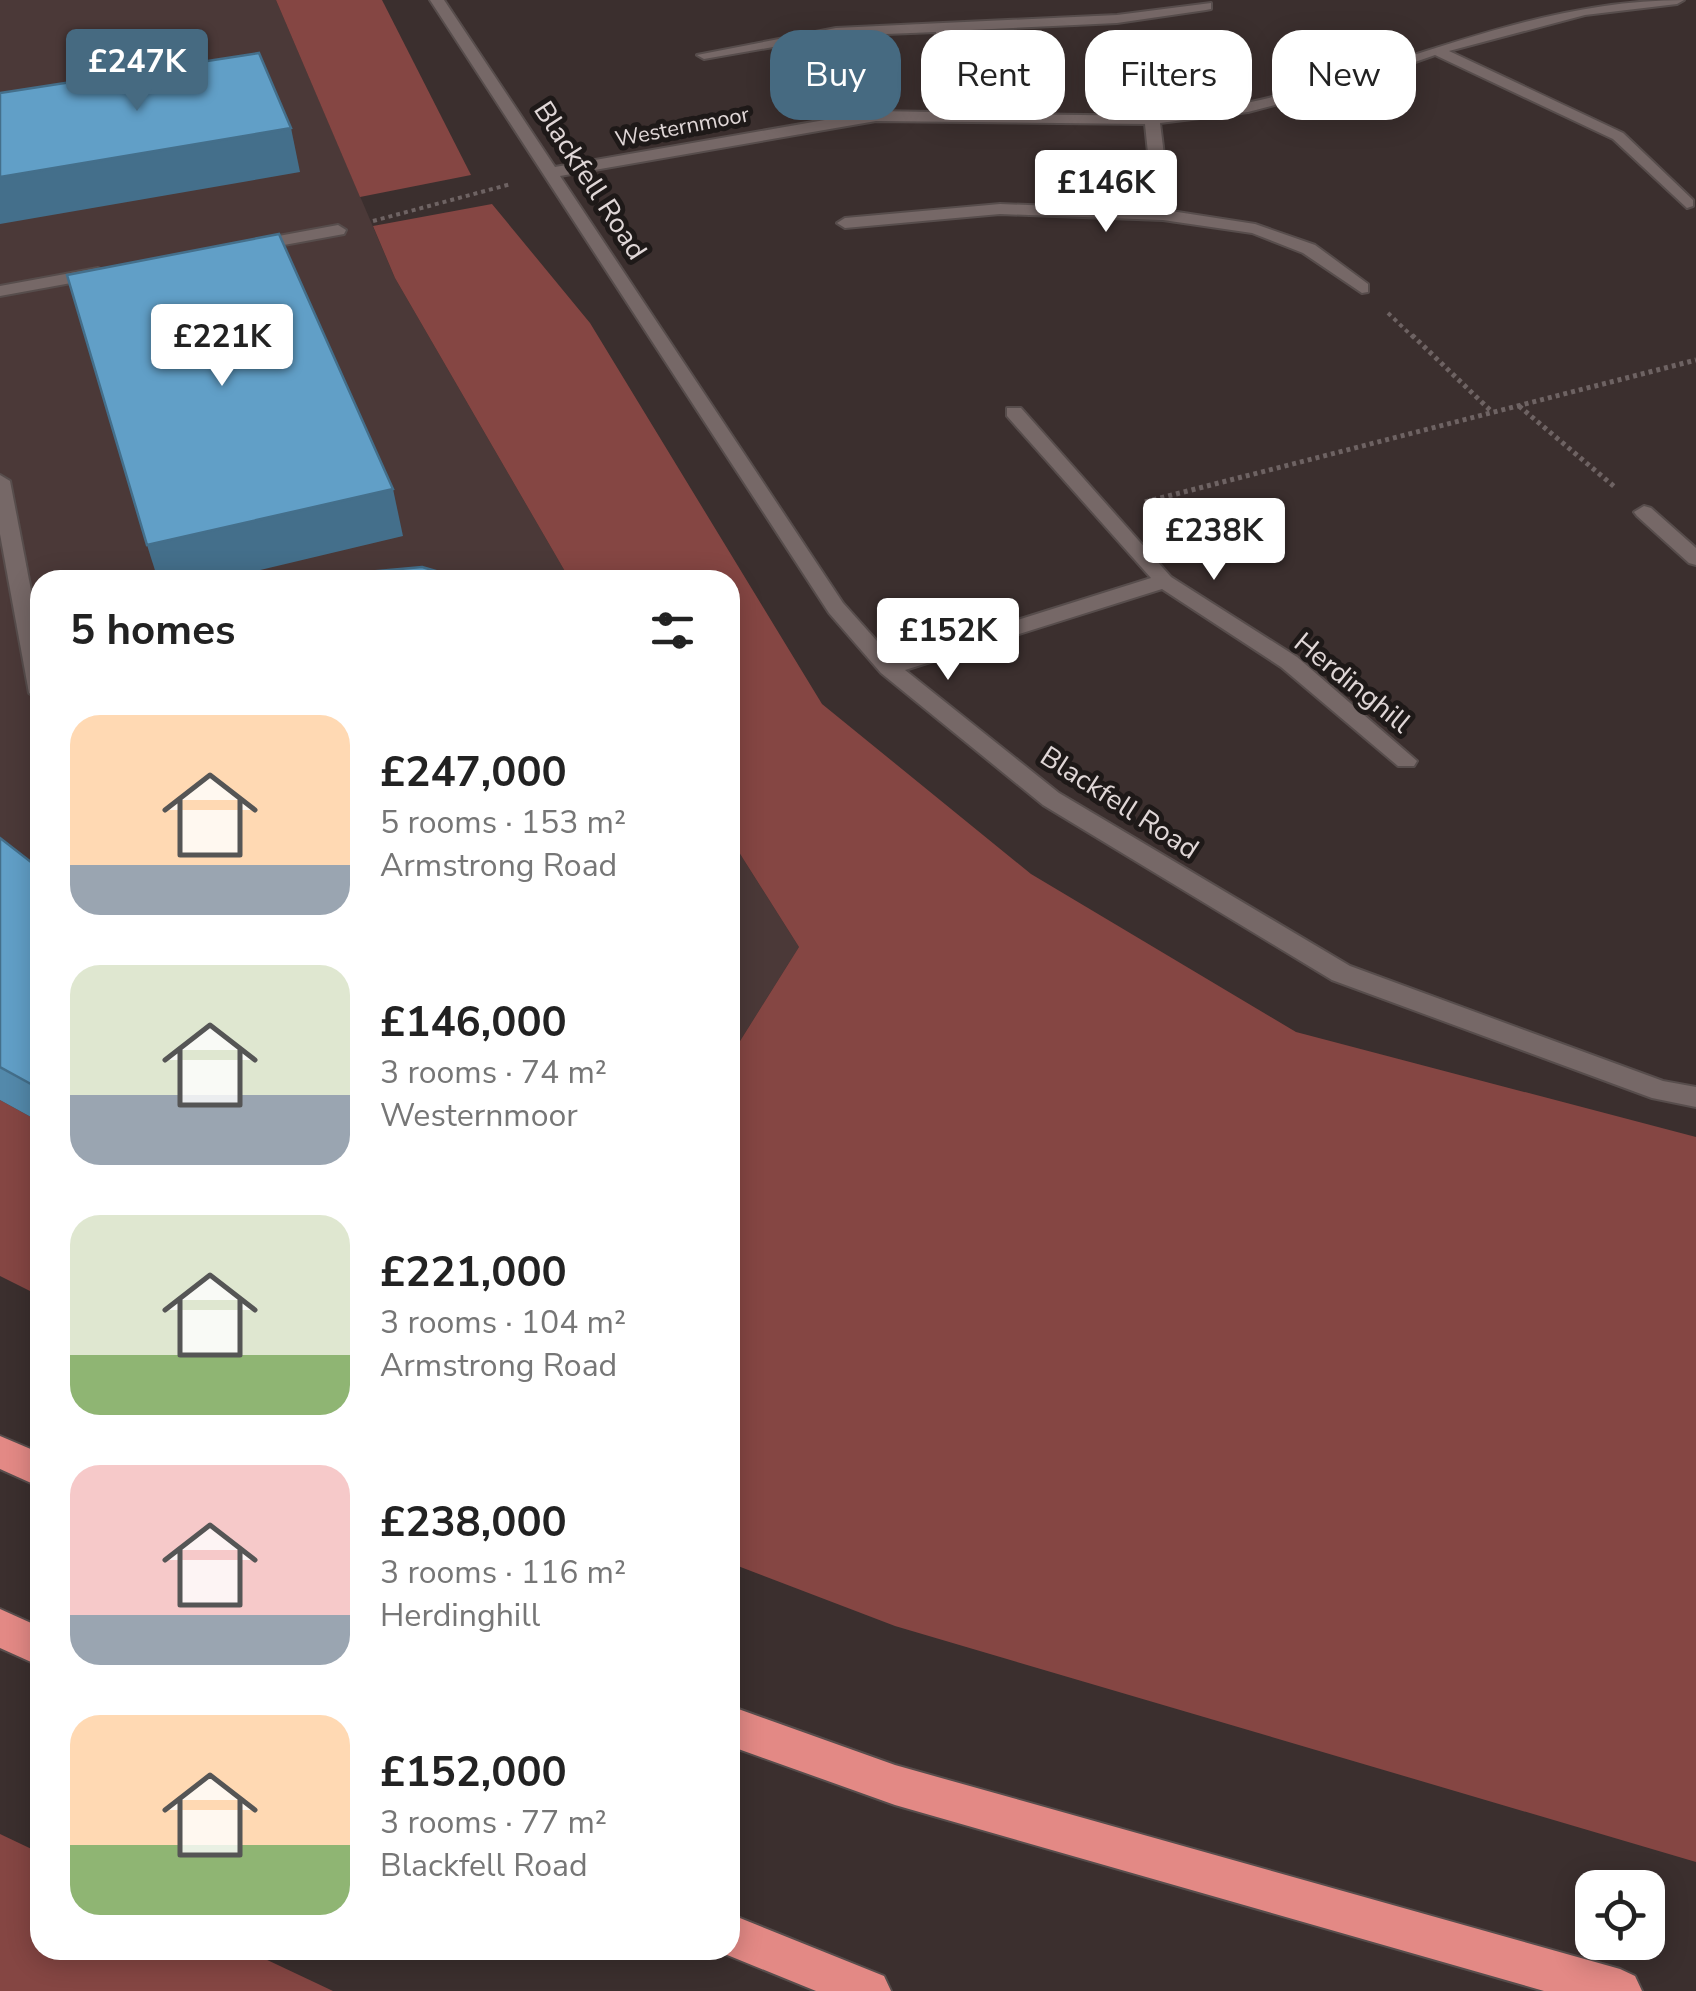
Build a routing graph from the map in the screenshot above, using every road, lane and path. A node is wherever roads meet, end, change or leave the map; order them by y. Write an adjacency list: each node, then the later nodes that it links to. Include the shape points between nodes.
1 (437, 0): 12 (street, Blackfell Road)
2 (1568, 0): 5 (street)
3 (1677, 0): 5 (street, Westernmoor)
4 (1206, 6): 6 (street, via 1117,19)
5 (1585, 12): 7 (street, Westernmoor)
6 (943, 29): 8 (street, via 836,32)
7 (1436, 50): 9 (street, Westernmoor); 13 (street, via 1618,136)
8 (704, 56)
9 (1252, 106)
10 (921, 115): 12 (street, Westernmoor, via 800,126)
11 (1152, 120): 14 (street)
12 (550, 173): 16 (path); 31 (street, Blackfell Road, via 836,608)
13 (1686, 203)
14 (1163, 215): 15 (street, via 1000,210); 19 (street, via 1255,229 1308,249)
15 (845, 223)
16 (338, 230): 17 (street)
17 (226, 250)
18 (113, 270): 20 (street)
19 (1362, 288): 24 (path)
20 (0, 291)
21 (1696, 360): 22 (path)
22 (1518, 406): 24 (path); 26 (path)
23 (1014, 412): 27 (street, Herdinghill)
24 (1492, 412): 27 (path)
25 (0, 481): 30 (street)
26 (1644, 512): 28 (street)
27 (1102, 513): 29 (street, Herdinghill)
28 (1696, 559)
29 (1164, 581): 31 (street); 32 (street, Herdinghill, via 1289,662)
30 (30, 640)
31 (889, 668): 33 (street, Blackfell Road, via 1051,799 1341,973 1662,1091)
32 (1406, 761)
33 (1696, 1096)
34 (0, 1452): 35 (highway)
35 (30, 1466)
36 (0, 1628): 37 (highway)
37 (30, 1642)
38 (740, 1730): 41 (highway, via 895,1785)
39 (740, 1939): 40 (highway)
40 (869, 1991)
41 (1620, 1991)

